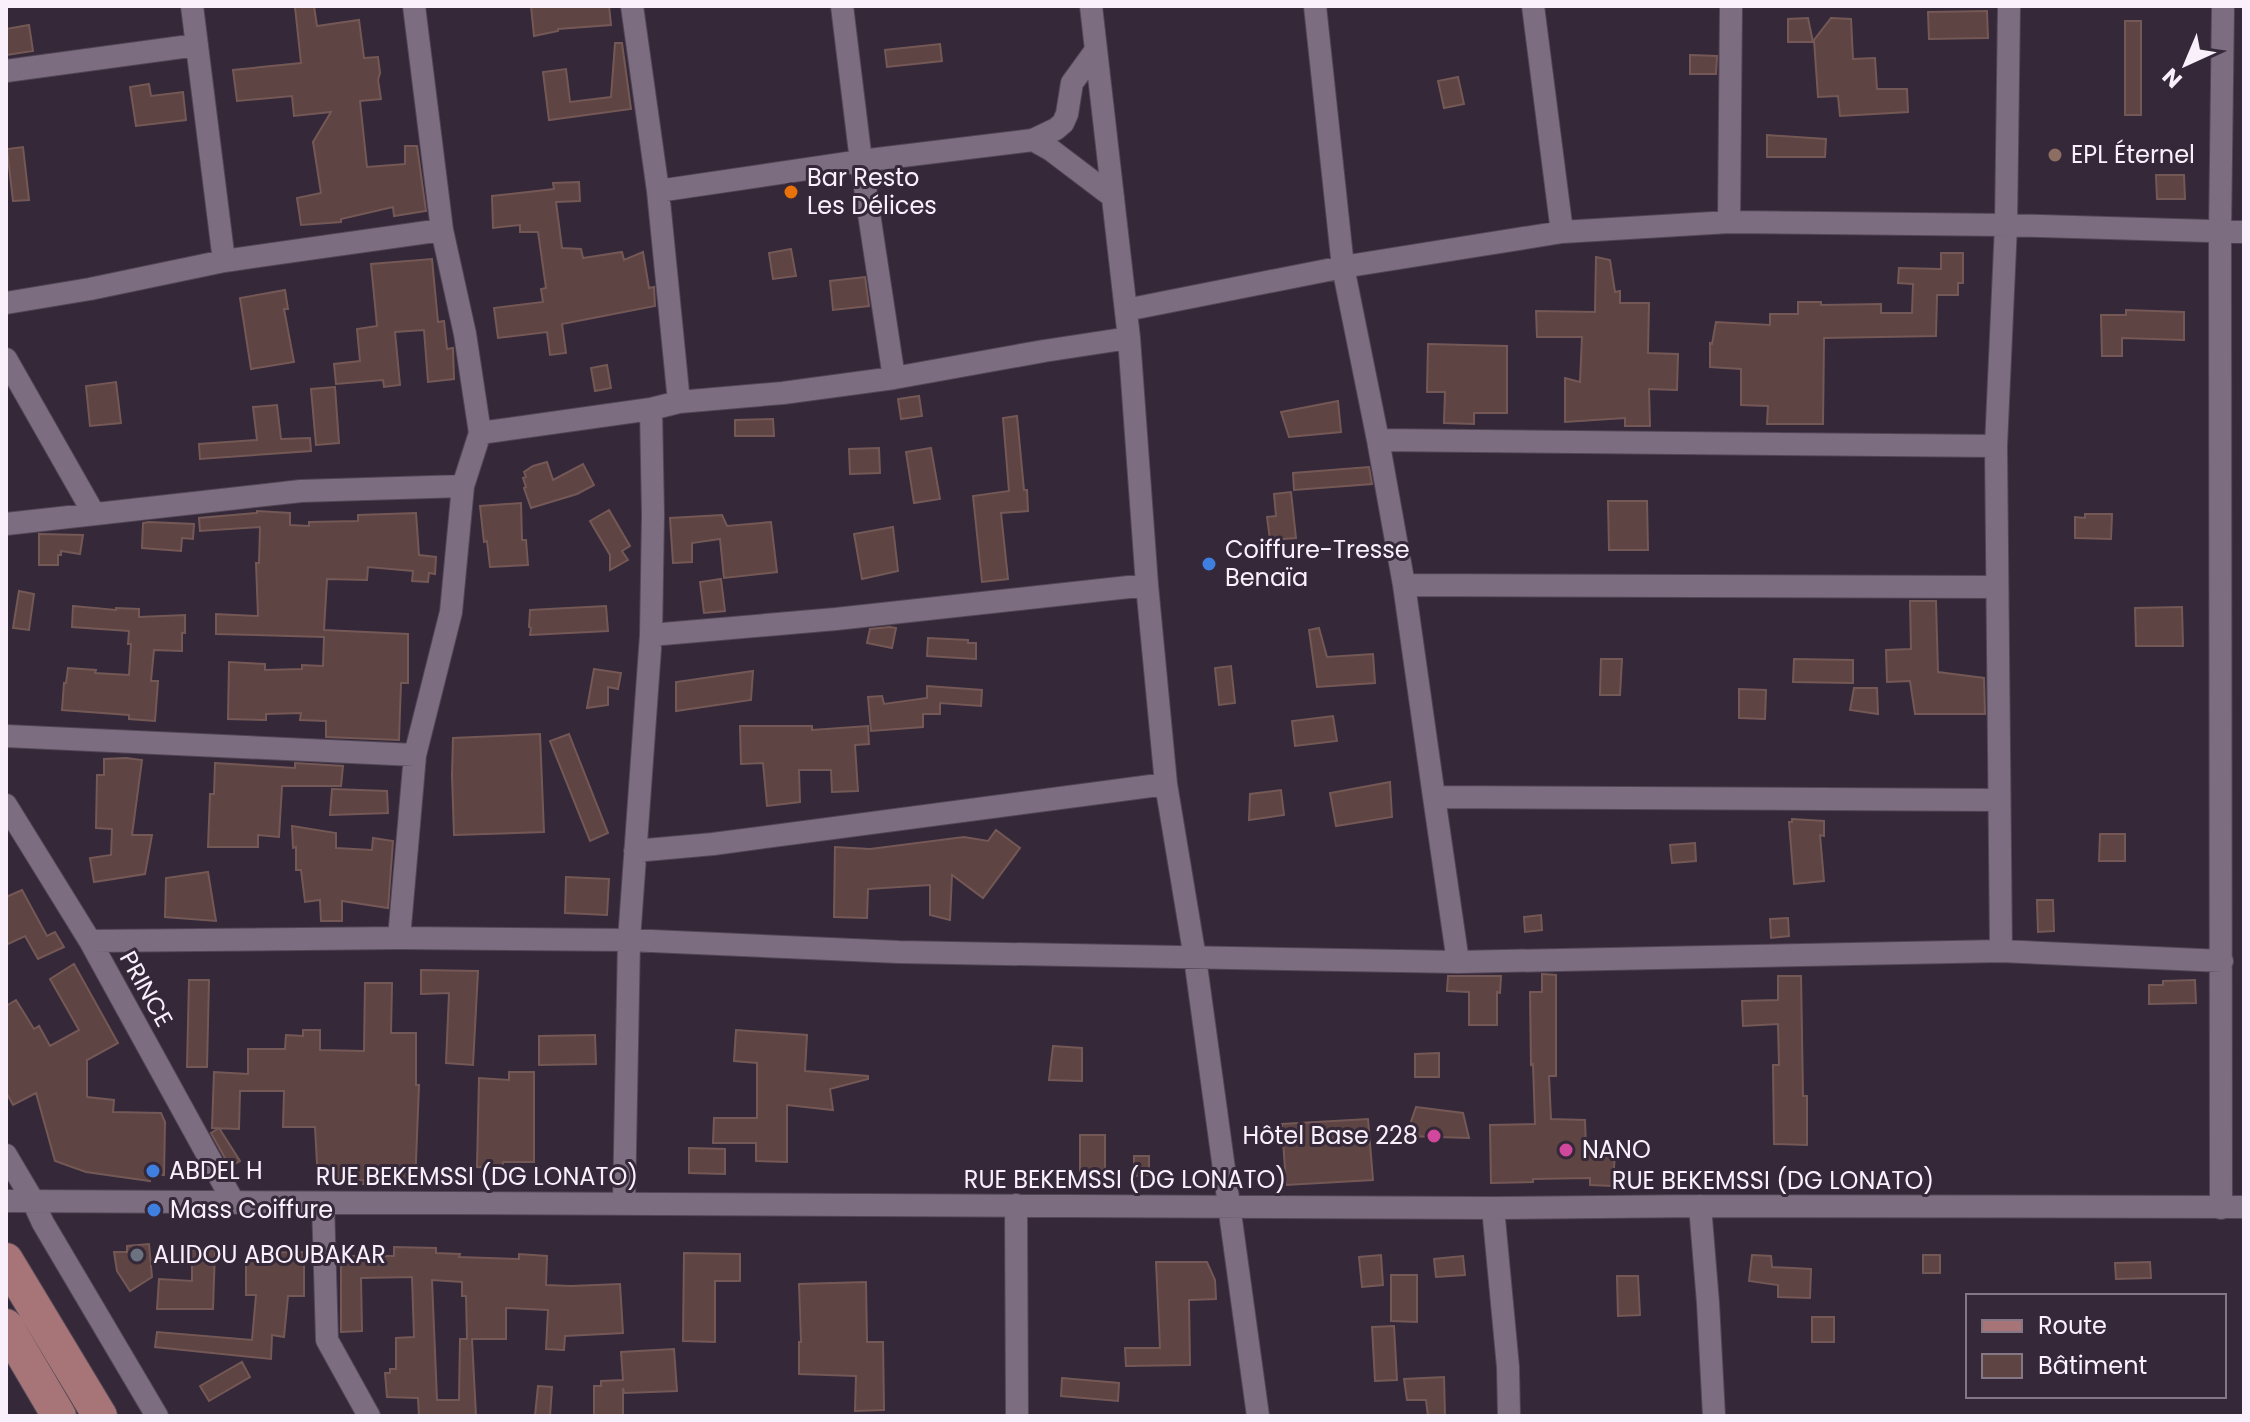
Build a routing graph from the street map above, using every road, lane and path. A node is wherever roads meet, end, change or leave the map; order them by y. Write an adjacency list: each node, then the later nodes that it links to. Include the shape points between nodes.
1 (192, 6): 11 (street)
2 (414, 6): 20 (street)
3 (632, 6): 16 (street)
4 (842, 6): 15 (street)
5 (1091, 6): 12 (street)
6 (1315, 6): 25 (street)
7 (1533, 6): 21 (street)
8 (1731, 6): 18 (street)
9 (2009, 6): 19 (street)
10 (2223, 6): 23 (street)
11 (197, 45): 13 (street); 24 (street)
12 (1096, 50): 14 (street, via 1072,83 1063,123); 17 (street)
13 (6, 71)
14 (1033, 140): 15 (street); 17 (street)
15 (861, 161): 16 (street); 30 (street)
16 (658, 191): 31 (street)
17 (1113, 197): 27 (street)
18 (1729, 222): 19 (street); 21 (street)
19 (2006, 225): 23 (street); 35 (street)
20 (442, 230): 24 (street); 33 (street)
21 (1562, 232): 25 (street)
22 (2244, 232): 23 (street)
23 (2220, 233): 46 (street)
24 (224, 261): 26 (street)
25 (1343, 267): 27 (street); 34 (street)
26 (6, 303)
27 (1126, 310): 28 (street)
28 (1129, 338): 30 (street); 39 (street)
29 (6, 359): 37 (street)
30 (894, 378): 31 (street)
31 (679, 402): 32 (street)
32 (651, 409): 33 (street); 42 (street)
33 (480, 433): 36 (street)
34 (1378, 440): 35 (street); 40 (street)
35 (1996, 446): 41 (street)
36 (463, 486): 37 (street, via 301,491); 44 (street, via 451,612)
37 (94, 514): 38 (street)
38 (6, 524)
39 (1147, 585): 42 (street); 45 (street)
40 (1404, 585): 41 (street); 47 (street)
41 (1997, 587): 48 (street)
42 (651, 635): 51 (street)
43 (6, 736): 44 (street)
44 (415, 755): 52 (street)
45 (1166, 784): 51 (street); 56 (street)
46 (2233, 787): 57 (street)
47 (1434, 797): 48 (street); 58 (street)
48 (1999, 800): 55 (street)
49 (6, 805): 50 (street, PRINCE)
50 (13, 831): 54 (street, PRINCE)
51 (635, 851): 53 (street)
52 (399, 938): 53 (street); 54 (street)
53 (629, 940): 56 (street); 64 (street)
54 (90, 941): 62 (street, PRINCE)
55 (2001, 951): 57 (street); 58 (street)
56 (1195, 958): 58 (street); 67 (street)
57 (2222, 961): 69 (street)
58 (1458, 962)
59 (6, 1155): 60 (street)
60 (32, 1199): 61 (street, RUE BEKEMSSI (DG LONATO)); 62 (street, RUE BEKEMSSI (DG LONATO)); 74 (street)
61 (6, 1201)
62 (234, 1203): 63 (street, RUE BEKEMSSI (DG LONATO))
63 (323, 1203): 64 (street, RUE BEKEMSSI (DG LONATO)); 75 (street, via 327,1340)
64 (624, 1203): 65 (street, RUE BEKEMSSI (DG LONATO))
65 (1016, 1205): 67 (street, RUE BEKEMSSI (DG LONATO)); 76 (street)
66 (1700, 1206): 68 (street, RUE BEKEMSSI (DG LONATO)); 69 (street, RUE BEKEMSSI (DG LONATO)); 79 (street)
67 (1229, 1207): 68 (street, RUE BEKEMSSI (DG LONATO)); 77 (street)
68 (1493, 1208): 78 (street)
69 (2233, 1208)
70 (6, 1260): 73 (main road)
71 (6, 1326): 72 (main road)
72 (59, 1416)
73 (100, 1416)
74 (157, 1416)
75 (369, 1416)
76 (1017, 1416)
77 (1258, 1416)
78 (1509, 1416)
79 (1714, 1416)

